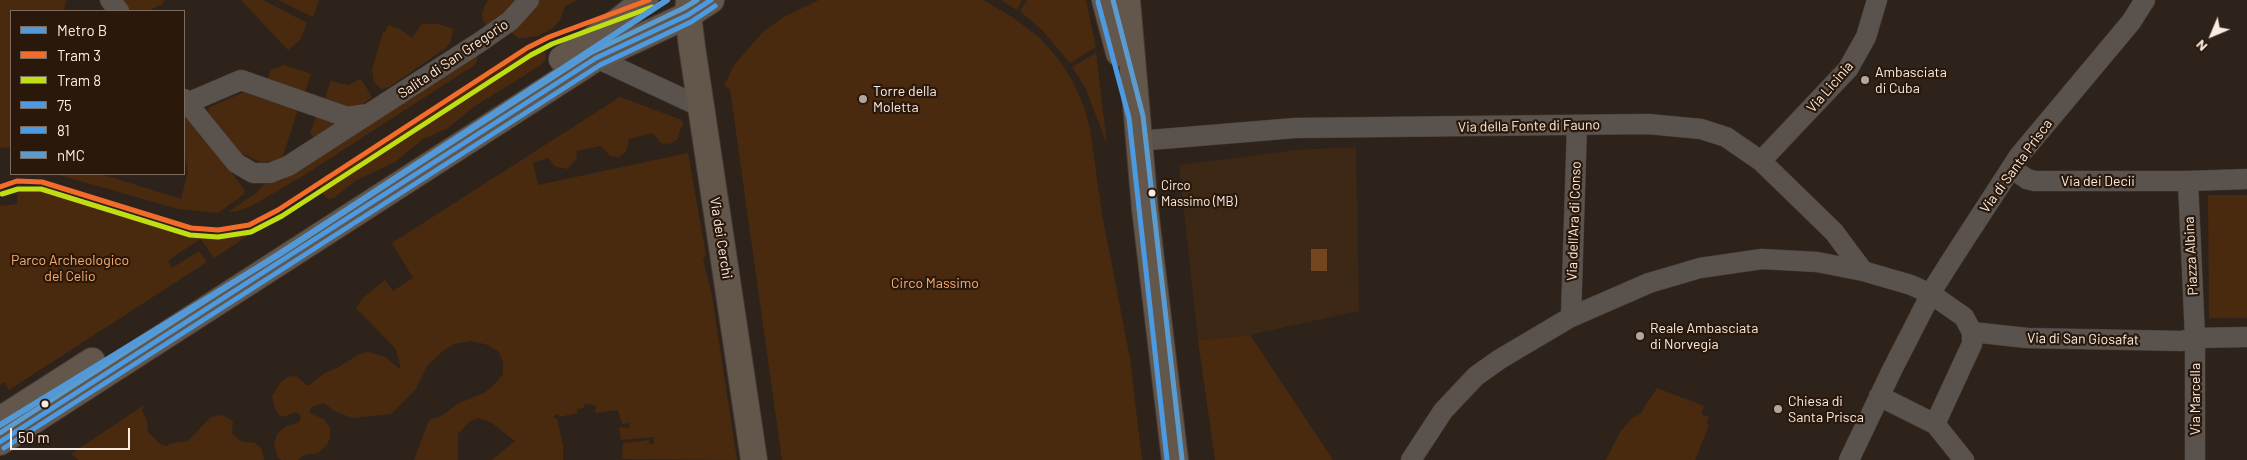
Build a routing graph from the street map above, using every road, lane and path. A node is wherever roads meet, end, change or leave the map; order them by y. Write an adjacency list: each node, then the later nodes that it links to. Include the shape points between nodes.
1 (110, 0): 13 (street)
2 (529, 0): 18 (street, Salita di San Gregorio, via 497,31)
3 (646, 0): 15 (main road)
4 (711, 0): 12 (main road)
5 (1104, 0): 20 (main road)
6 (1127, 0): 20 (main road)
7 (1147, 0): 20 (main road, via 1141,32)
8 (1877, 0): 21 (street, Via Licinia, via 1866,37 1848,69)
9 (2130, 0): 14 (street)
10 (2145, 0): 14 (street, Via di Santa Prisca)
11 (2157, 0): 14 (street)
12 (689, 8): 15 (main road); 17 (main road, Via dei Cerchi)
13 (118, 10)
14 (2131, 22): 22 (street, Via di Santa Prisca)
15 (591, 51): 17 (street); 32 (main road); 34 (main road)
16 (185, 101): 18 (street, via 241,80 348,117); 18 (street, Salita di San Gregorio, via 236,162 249,172 259,174 283,168)
17 (701, 107): 35 (main road, Via dei Cerchi)
18 (373, 113)
19 (1577, 125): 20 (street, Via della Fonte di Fauno); 21 (street, Via della Fonte di Fauno, via 1648,124 1702,129 1726,137); 27 (street, Via dell'Ara di Conso)
20 (1137, 129): 36 (main road)
21 (1762, 161): 25 (street, Via della Fonte di Fauno, via 1834,232)
22 (2011, 168): 24 (street, Via dei Decii, via 2035,181); 26 (street, Via di Santa Prisca)
23 (2247, 179): 24 (street)
24 (2188, 181): 30 (street, Piazza Albina)
25 (1862, 270): 26 (street); 27 (street, via 1788,259 1714,266 1649,283)
26 (1931, 294): 28 (street, via 1964,317); 31 (street, Via di Santa Prisca)
27 (1571, 317): 37 (street, via 1500,358 1476,376 1443,411)
28 (1972, 332): 30 (street, Via di San Giosafat, via 2027,338 2181,341); 33 (street, via 1971,347)
29 (2247, 337): 30 (street)
30 (2195, 338): 40 (street, Via Marcella)
31 (1879, 396): 33 (street); 38 (street)
32 (0, 420)
33 (1934, 424): 39 (street)
34 (0, 442)
35 (754, 460)
36 (1175, 460)
37 (1410, 460)
38 (1850, 460)
39 (1964, 460)
40 (2195, 460)

